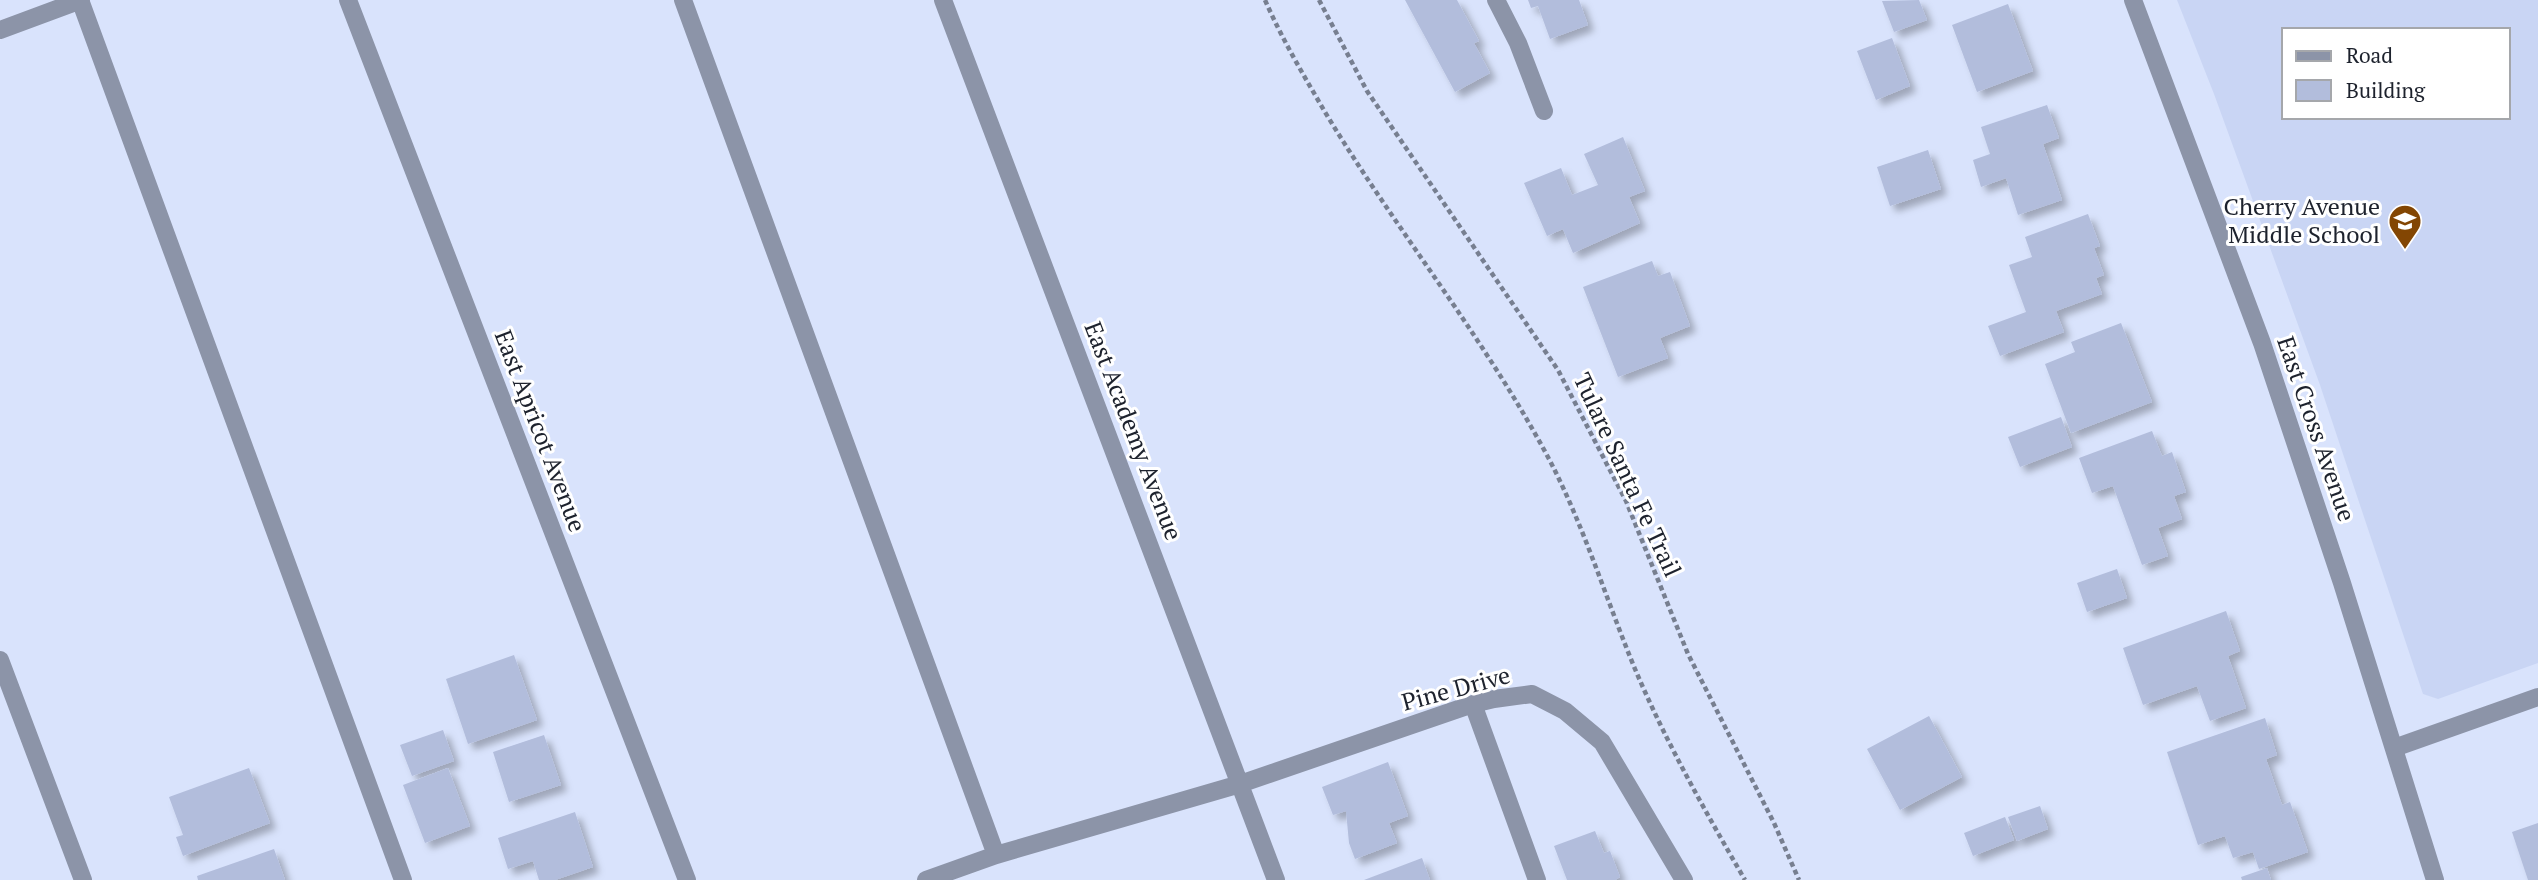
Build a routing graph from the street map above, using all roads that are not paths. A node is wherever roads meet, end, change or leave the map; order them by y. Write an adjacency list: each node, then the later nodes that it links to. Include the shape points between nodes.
1 (81, 0): 7 (street); 17 (street)
2 (348, 0): 18 (street, East Apricot Avenue)
3 (683, 0): 15 (street)
4 (943, 0): 14 (street, East Academy Avenue)
5 (1496, 0): 9 (street)
6 (2133, 0): 13 (street, East Cross Avenue, via 2262,343)
7 (61, 3): 8 (street)
8 (0, 30)
9 (1544, 111)
10 (0, 660): 16 (street)
11 (2538, 697): 13 (street)
12 (1473, 704): 14 (street, Pine Drive); 21 (street); 22 (street, Pine Drive, via 1532,694 1565,711 1602,742)
13 (2394, 748): 23 (street, East Cross Avenue)
14 (1240, 784): 15 (street, Pine Drive); 20 (street, East Academy Avenue)
15 (996, 855): 19 (street, Pine Drive)
16 (83, 880)
17 (402, 880)
18 (687, 880)
19 (926, 880)
20 (1276, 880)
21 (1538, 880)
22 (1684, 880)
23 (2435, 880)

